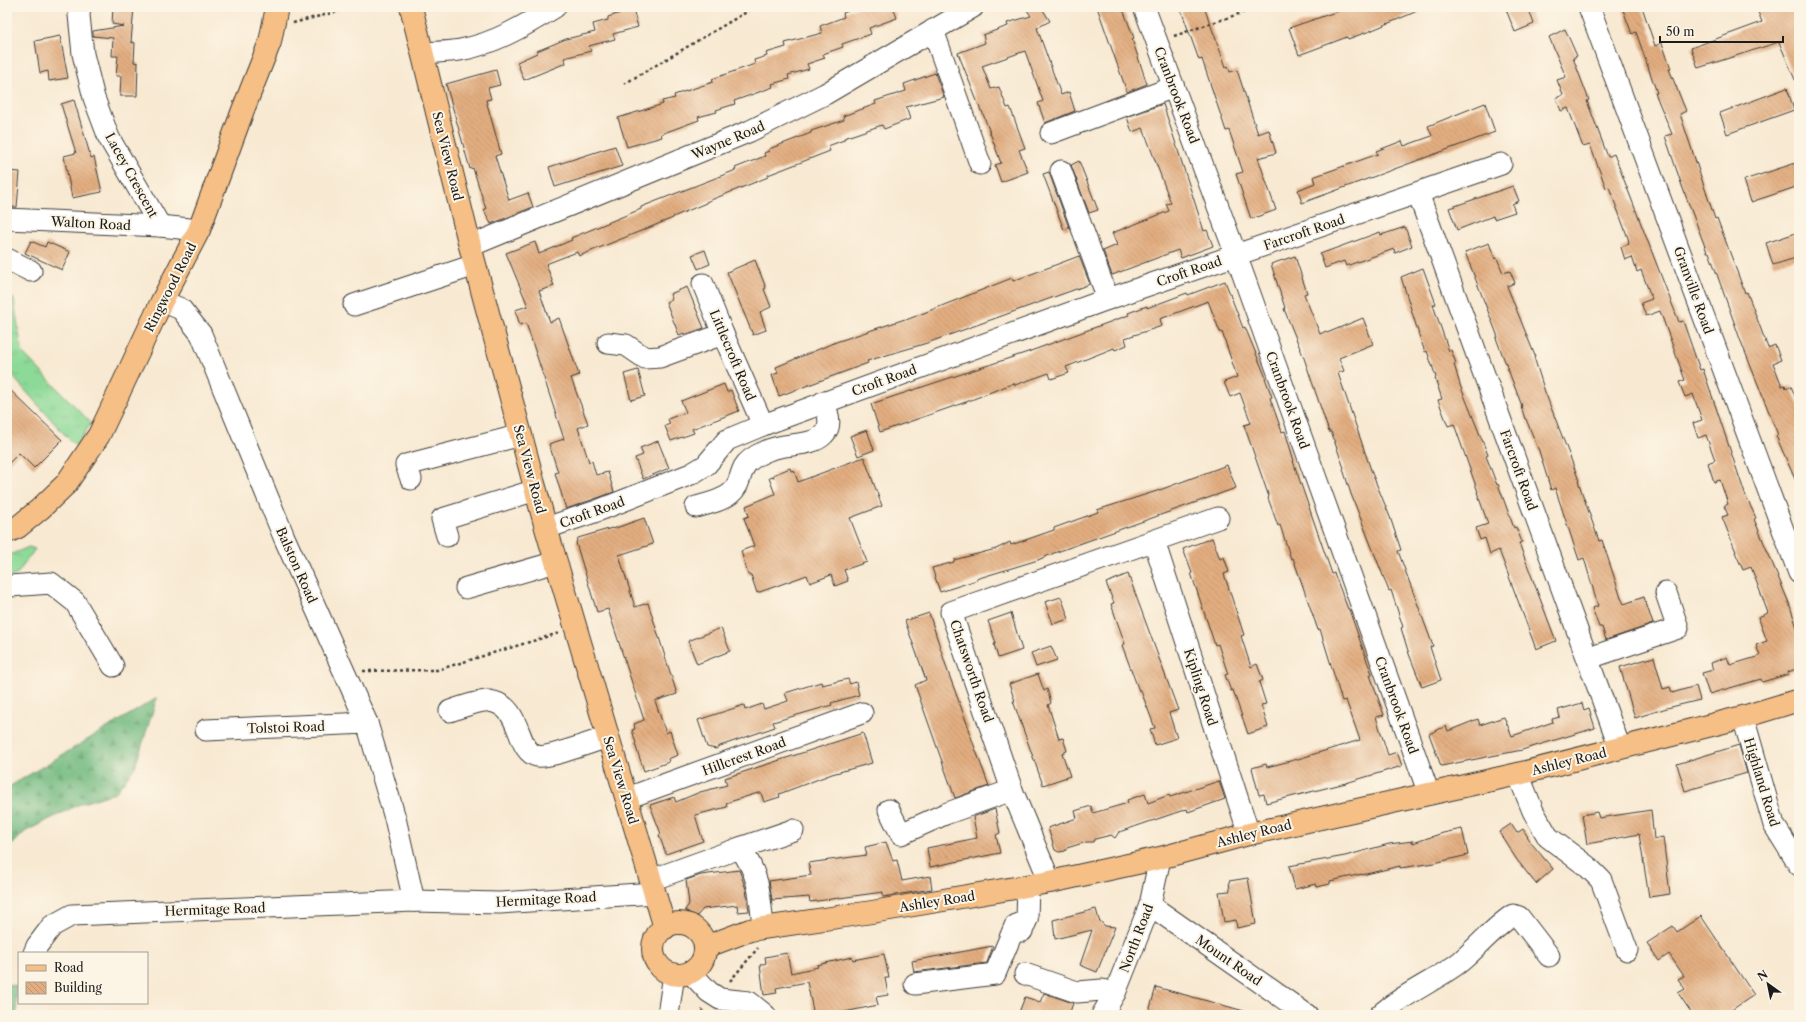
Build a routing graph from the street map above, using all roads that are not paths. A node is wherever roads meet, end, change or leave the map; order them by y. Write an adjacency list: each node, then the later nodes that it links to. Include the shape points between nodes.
1 (80, 7): 17 (street, Lacey Crescent, via 83,54 109,138)
2 (277, 7): 18 (main road, Ringwood Road, via 270,42)
3 (411, 7): 9 (main road, Sea View Road)
4 (555, 7): 9 (street, via 487,43 459,50)
5 (973, 7): 8 (street, Wayne Road)
6 (1144, 7): 10 (street, Cranbrook Road)
7 (1589, 7): 41 (street, Granville Road)
8 (933, 30): 12 (street); 20 (street, Wayne Road, via 825,94 750,132)
9 (423, 54): 20 (main road, Sea View Road)
10 (1174, 87): 11 (street); 19 (street, Cranbrook Road)
11 (1051, 133)
12 (980, 164)
13 (1501, 164): 15 (street, Farcroft Road)
14 (1061, 171): 24 (street)
15 (1418, 193): 19 (street, Farcroft Road); 45 (street, Farcroft Road)
16 (7, 219): 17 (street, Walton Road)
17 (160, 226): 18 (street, Walton Road)
18 (199, 230): 25 (main road, Ringwood Road)
19 (1236, 255): 24 (street, Croft Road); 57 (street, Cranbrook Road)
20 (472, 256): 26 (street, Wayne Road); 31 (main road, Sea View Road)
21 (7, 259): 22 (street)
22 (32, 271)
23 (703, 284): 27 (street, Littlecroft Road)
24 (1108, 299): 29 (street, Croft Road)
25 (162, 301): 37 (main road, Ringwood Road, via 99,435 66,484 18,527); 51 (street, Balston Road, via 181,309 201,334 284,537)
26 (354, 305)
27 (723, 334): 28 (street, via 660,357 645,358 626,345); 30 (street, Littlecroft Road)
28 (608, 343)
29 (823, 402): 30 (street, Croft Road); 34 (street, via 828,411 829,424 825,434 807,443 775,447 761,454 744,466 740,482 730,494)
30 (763, 425): 36 (street, Croft Road, via 727,440 706,465 691,474 598,511)
31 (521, 435): 32 (street, via 406,465); 33 (main road, Sea View Road)
32 (410, 478)
33 (536, 490): 36 (main road, Sea View Road); 38 (street, via 442,519)
34 (696, 507)
35 (1218, 518): 39 (street, Chatsworth Road)
36 (546, 528): 40 (main road, Sea View Road)
37 (7, 532)
38 (447, 536)
39 (1154, 541): 56 (street, Chatsworth Road, via 951,612); 61 (street, Kipling Road)
40 (556, 562): 43 (street); 53 (main road, Sea View Road)
41 (1799, 571)
42 (9, 586): 46 (street, via 51,583 75,602)
43 (466, 588)
44 (1666, 593): 45 (street, via 1678,628)
45 (1589, 658): 54 (street, Farcroft Road)
46 (113, 666)
47 (1799, 700): 50 (main road, Ashley Road)
48 (450, 710): 53 (street, via 488,701 499,705 511,714 527,750 537,756)
49 (862, 713): 58 (street, Hillcrest Road)
50 (1743, 717): 54 (main road, Ashley Road); 64 (street, Highland Road, via 1774,825)
51 (367, 724): 52 (street, Tolstoi Road); 68 (street, Balston Road, via 395,818)
52 (206, 730)
53 (608, 737): 58 (main road, Sea View Road)
54 (1620, 748): 55 (main road, Ashley Road)
55 (1518, 774): 57 (main road, Ashley Road); 74 (street, via 1533,811 1548,837 1601,880)
56 (1012, 790): 59 (street, via 945,814 900,834); 65 (street, Chatsworth Road)
57 (1429, 794): 61 (main road, Ashley Road)
58 (627, 798): 66 (main road, Sea View Road)
59 (889, 810)
60 (793, 830): 62 (street, Hermitage Road)
61 (1249, 834): 63 (main road, Ashley Road)
62 (740, 848): 66 (street, Hermitage Road); 72 (street, via 756,876)
63 (1160, 858): 65 (main road, Ashley Road); 69 (street, North Road)
64 (1799, 865)
65 (1050, 882): 67 (main road, Ashley Road)
66 (653, 886): 68 (street, Hermitage Road, via 500,903); 71 (main road, Sea View Road)
67 (1028, 886): 70 (street); 72 (main road, Ashley Road)
68 (414, 901): 75 (street, Hermitage Road, via 72,915 52,926)
69 (1150, 905): 81 (street, North Road); 86 (street, Mount Road)
70 (1027, 919): 79 (street, via 1015,926 995,974); 80 (street)
71 (665, 928): 73 (main road, via 679,924 687,925 699,933); 77 (main road, via 654,941 655,958 659,966 666,971)
72 (761, 937): 73 (main road, Ashley Road, via 750,930)
73 (705, 947): 77 (main road, via 702,961 698,966)
74 (1627, 950)
75 (34, 952)
76 (1549, 956): 87 (street, via 1519,918 1513,915 1459,962 1394,1002)
77 (682, 973): 82 (street); 83 (street)
78 (1025, 974): 81 (street, via 1076,992 1102,990)
79 (915, 984)
80 (997, 988)
81 (1115, 993): 85 (street, North Road)
82 (722, 1004): 84 (street, via 750,1002)
83 (668, 1015)
84 (764, 1015)
85 (1102, 1015)
86 (1307, 1015)
87 (1380, 1015)

